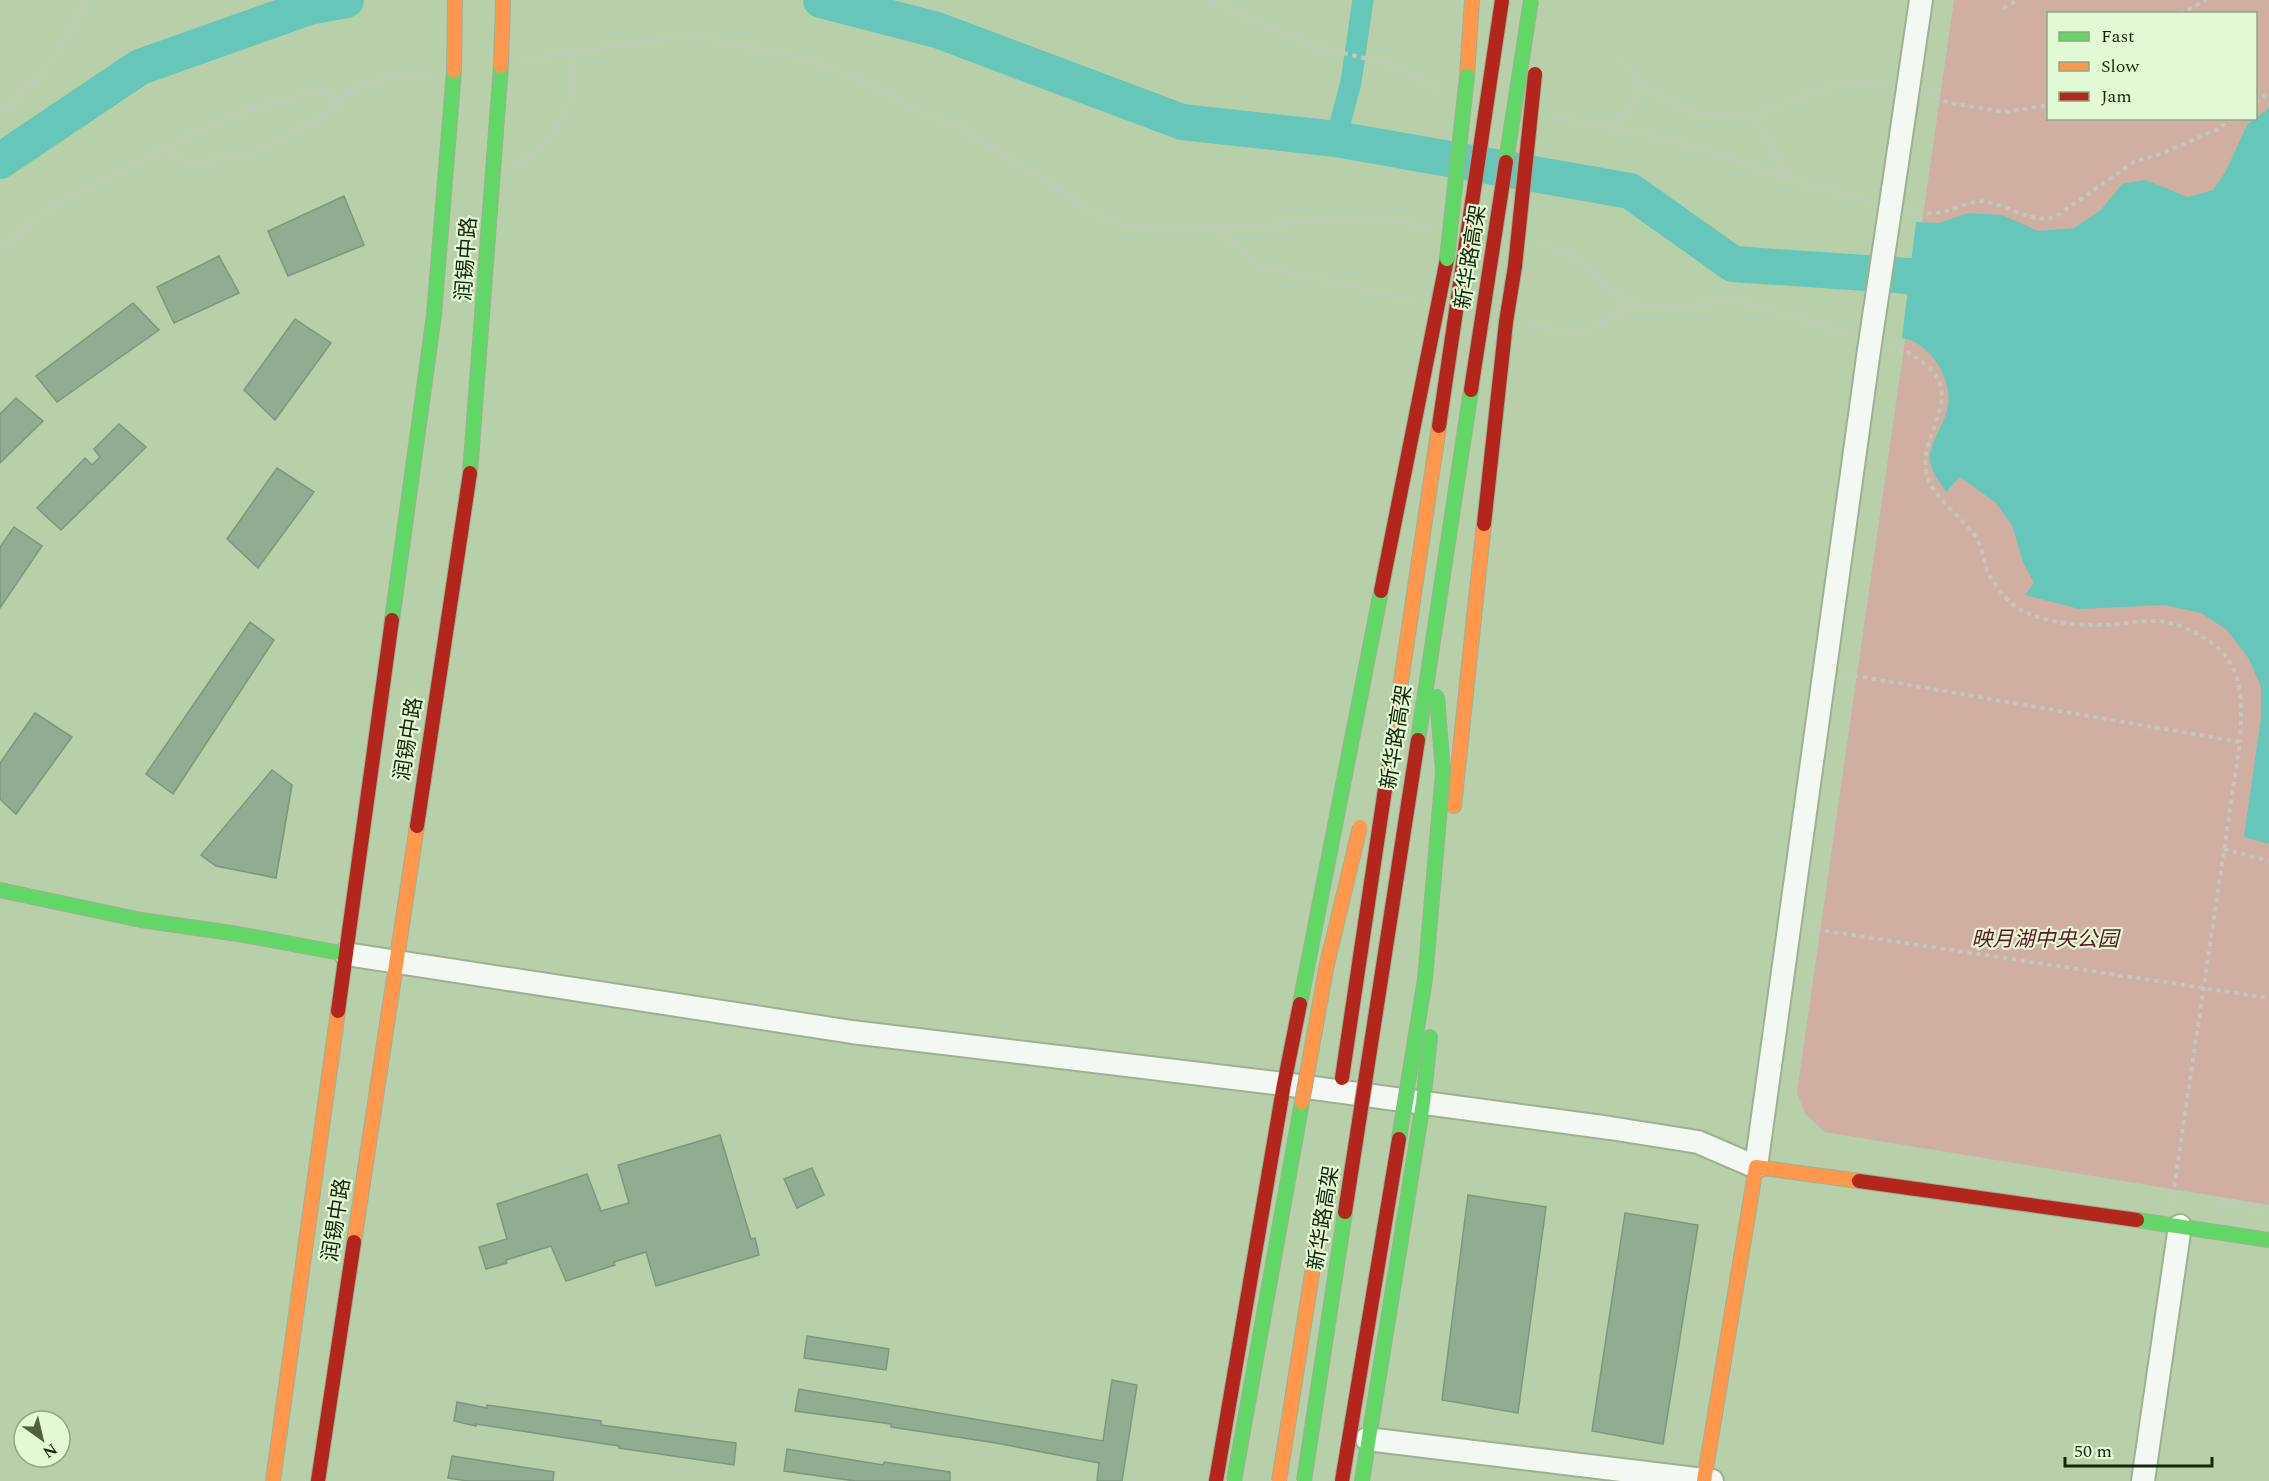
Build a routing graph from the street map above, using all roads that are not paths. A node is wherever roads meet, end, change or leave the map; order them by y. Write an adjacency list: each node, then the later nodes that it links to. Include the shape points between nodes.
1 (455, 0): 13 (main road, 润锡中路, bridge, via 454,72 434,315)
2 (503, 0): 14 (main road, 润锡中路, bridge, via 469,481)
3 (1472, 0): 15 (main road, bridge, via 1447,259)
4 (1502, 0): 8 (main road, 新华路高架, bridge)
5 (1531, 0): 9 (main road, 新华路高架, bridge)
6 (1921, 0): 18 (street, bridge, via 1888,198)
7 (1536, 69): 16 (main road, bridge)
8 (1409, 627): 10 (main road, bridge); 17 (main road, 新华路高架, bridge)
9 (1433, 636): 28 (main road, 新华路高架, bridge); 29 (main road, bridge, via 1443,772 1425,979)
10 (1372, 778)
11 (1364, 813): 26 (main road, bridge, via 1327,964)
12 (0, 890): 13 (main road, via 141,920)
13 (346, 954): 14 (street); 23 (main road, 润锡中路)
14 (396, 962): 15 (street, via 852,1032); 24 (main road, 润锡中路)
15 (1284, 1084): 16 (street); 25 (main road)
16 (1423, 1103): 18 (street, via 1698,1142); 22 (main road)
17 (1338, 1104)
18 (1756, 1167): 19 (main road); 31 (main road)
19 (2175, 1217): 21 (main road); 32 (street)
20 (1321, 1221): 27 (main road, 新华路高架, bridge)
21 (2269, 1240)
22 (1367, 1439): 30 (main road); 31 (street)
23 (273, 1481)
24 (318, 1481)
25 (1216, 1481)
26 (1234, 1481)
27 (1279, 1481)
28 (1304, 1481)
29 (1342, 1481)
30 (1362, 1481)
31 (1707, 1481)
32 (2142, 1481)

